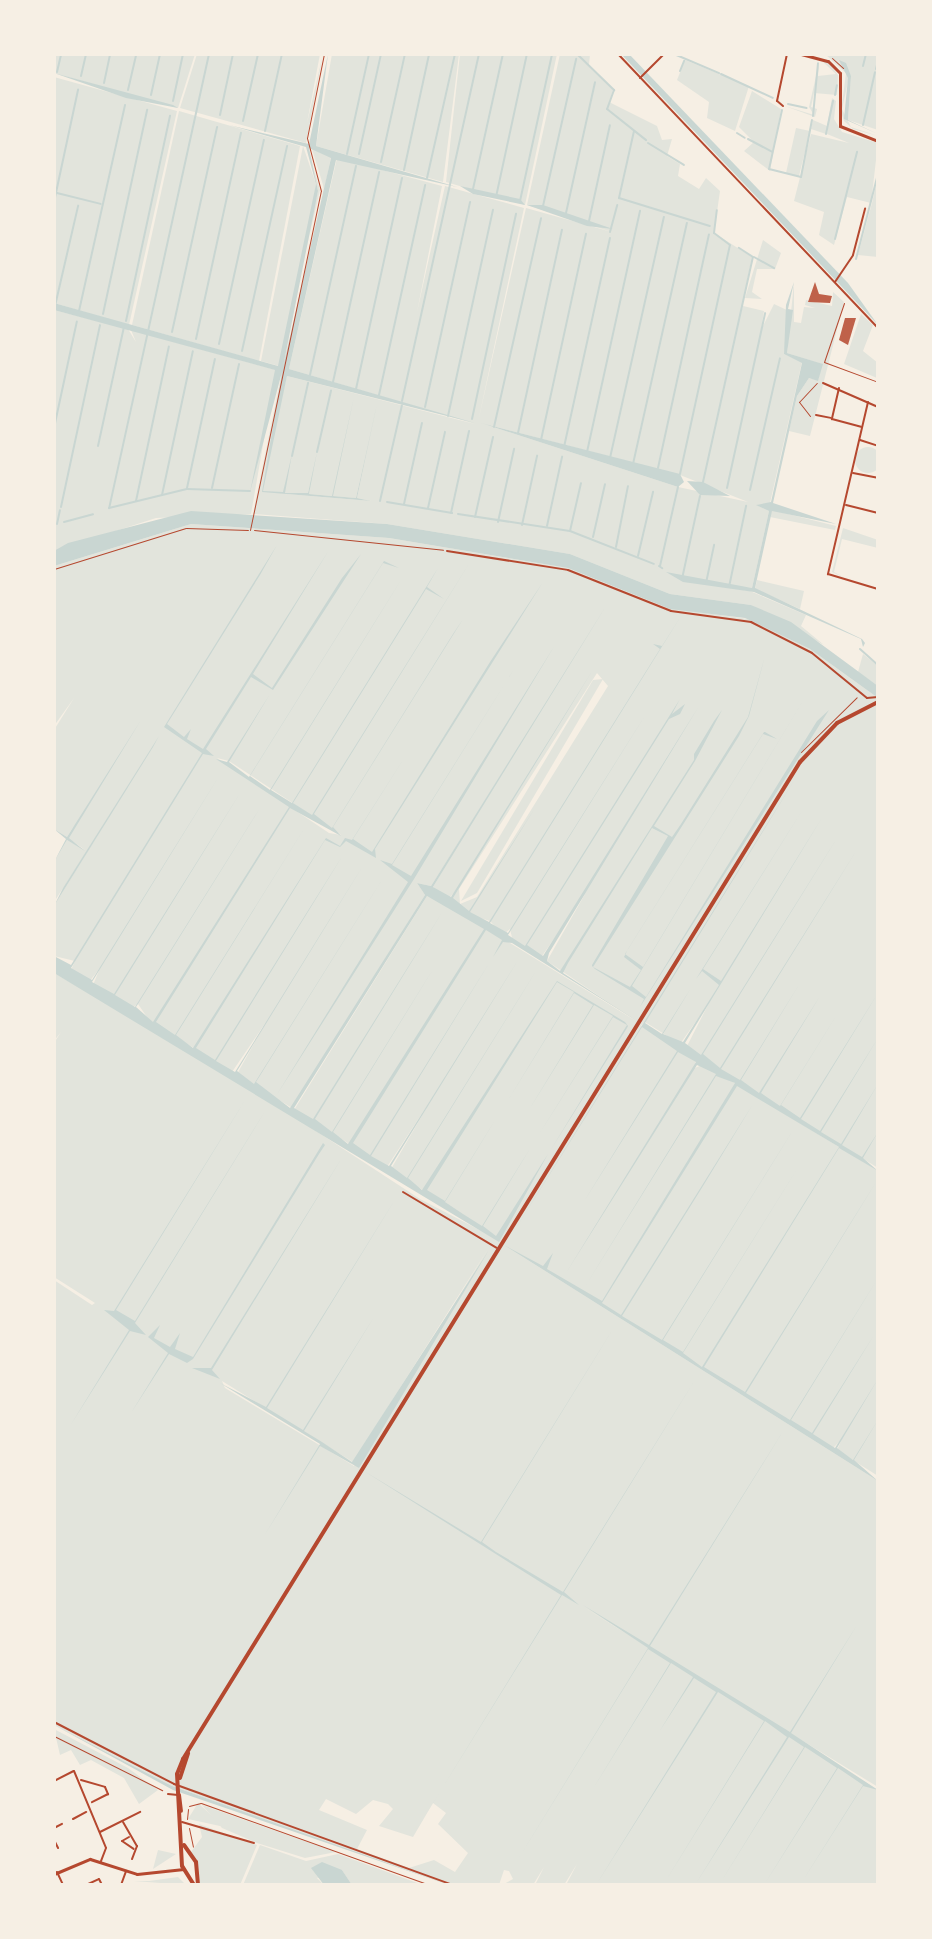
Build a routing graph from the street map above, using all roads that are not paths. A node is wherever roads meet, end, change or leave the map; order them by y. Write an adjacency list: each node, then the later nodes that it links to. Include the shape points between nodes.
1 (618, 54): 5 (street)
2 (664, 54): 5 (street)
3 (787, 54): 6 (street, via 777,101)
4 (801, 54): 7 (street, via 828,61 840,73 840,126)
5 (641, 78): 9 (street)
6 (783, 106)
7 (878, 141)
8 (865, 209): 9 (street)
9 (835, 282): 10 (street)
10 (878, 328)
11 (823, 383): 12 (street)
12 (839, 388): 13 (street); 16 (street)
13 (868, 402): 14 (street); 17 (street)
14 (878, 407)
15 (816, 415): 16 (street)
16 (832, 419): 17 (street)
17 (862, 427): 18 (street)
18 (859, 440): 19 (street); 20 (street)
19 (878, 446)
20 (852, 472): 21 (street); 22 (street)
21 (878, 478)
22 (845, 505): 23 (street); 25 (street, via 831,578)
23 (878, 513)
24 (447, 551): 26 (street, via 568,570 671,611 751,622)
25 (878, 589)
26 (877, 699): 28 (main road, via 837,723 800,762)
27 (403, 1192): 28 (street)
28 (498, 1249): 32 (main road, via 189,1752)
29 (54, 1722): 32 (street)
30 (79, 1780): 31 (street, via 74,1771); 34 (street); 34 (street, via 105,1787 108,1794)
31 (54, 1781)
32 (179, 1788): 33 (street); 39 (main road); 58 (street)
33 (168, 1794)
34 (91, 1803): 35 (street)
35 (88, 1811): 37 (street); 42 (street)
36 (140, 1812): 38 (street)
37 (73, 1819)
38 (122, 1821): 42 (street); 43 (street)
39 (185, 1822): 45 (street); 50 (main road)
40 (62, 1824): 41 (street)
41 (54, 1828)
42 (99, 1832): 49 (street, via 106,1848)
43 (130, 1836): 47 (street); 47 (street, via 122,1841)
44 (54, 1840): 46 (street)
45 (254, 1843)
46 (58, 1848)
47 (136, 1851): 48 (street)
48 (132, 1859)
49 (101, 1861): 51 (street); 52 (street)
50 (188, 1863): 51 (street, via 166,1872); 57 (main road)
51 (126, 1870): 56 (street)
52 (55, 1873): 53 (street)
53 (63, 1885)
54 (86, 1885): 55 (street, via 99,1879)
55 (102, 1885)
56 (121, 1885)
57 (196, 1885)
58 (453, 1885)

